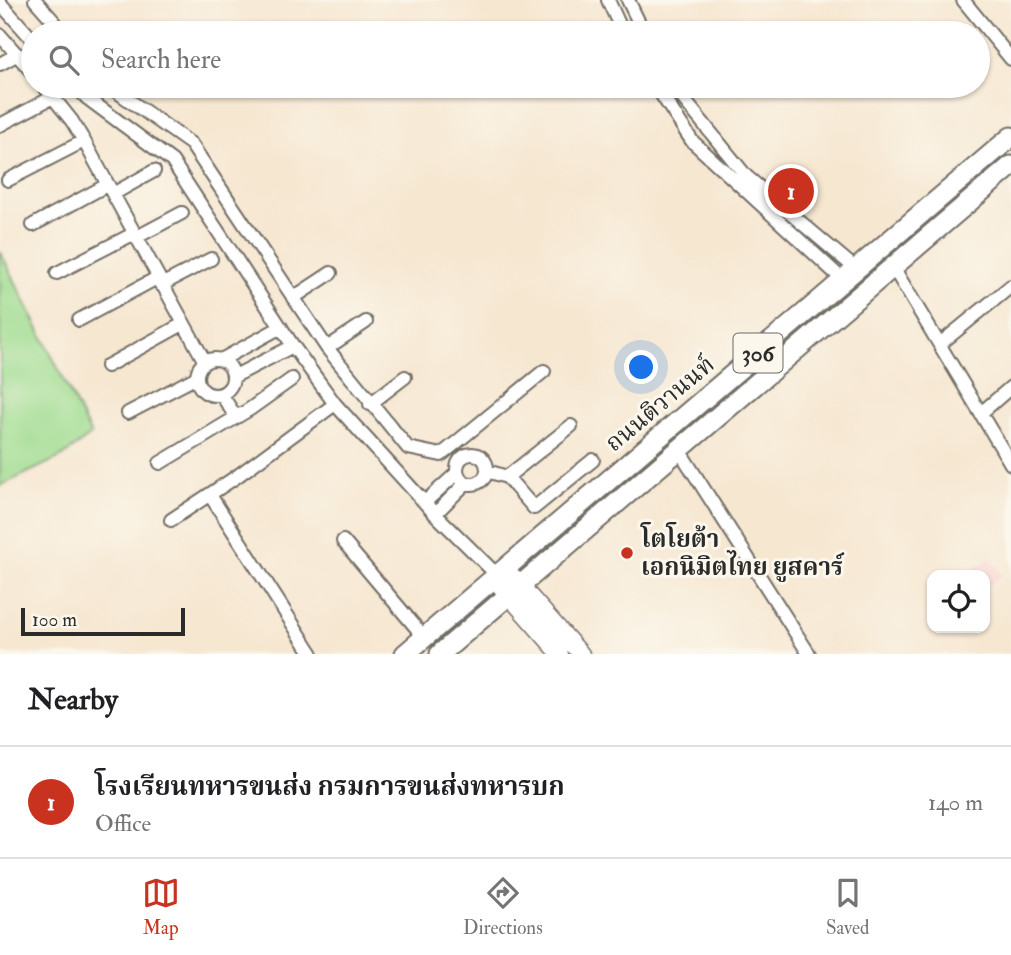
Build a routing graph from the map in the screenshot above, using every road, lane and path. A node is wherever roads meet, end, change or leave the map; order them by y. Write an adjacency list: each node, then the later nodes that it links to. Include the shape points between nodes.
1 (608, 0): 7 (street)
2 (628, 0): 8 (street)
3 (963, 0): 9 (street)
4 (0, 3): 10 (street)
5 (43, 3): 6 (street)
6 (56, 21)
7 (618, 21)
8 (638, 21)
9 (980, 21)
10 (21, 27)
11 (990, 33): 15 (street)
12 (0, 35): 13 (street)
13 (18, 54): 14 (street); 16 (street)
14 (21, 58)
15 (1011, 59)
16 (0, 64)
17 (51, 98): 23 (street)
18 (54, 98): 25 (street)
19 (87, 98): 45 (street, via 172,161)
20 (126, 98): 41 (street, via 191,144)
21 (664, 98): 35 (street, via 692,141)
22 (683, 98): 35 (street, via 746,176)
23 (0, 125)
24 (1011, 136): 35 (main road, ถนนติวานนท์ / 306)
25 (84, 141): 28 (street); 29 (street)
26 (1011, 166): 34 (main road, ถนนติวานนท์ / 306)
27 (155, 171): 29 (street)
28 (8, 180)
29 (110, 189): 31 (street); 32 (street)
30 (182, 213): 32 (street)
31 (33, 225)
32 (134, 236): 36 (street); 38 (street)
33 (211, 259): 38 (street)
34 (893, 267): 39 (main road, ถนนติวานนท์ / 306); 46 (street)
35 (853, 271): 39 (main road); 81 (main road, ถนนติวานนท์ / 306)
36 (57, 273)
37 (331, 273): 41 (street)
38 (159, 281): 42 (street); 44 (street)
39 (874, 283): 66 (main road, ถนนติวานนท์ / 306)
40 (1011, 286): 46 (street)
41 (293, 298): 48 (street)
42 (79, 320)
43 (366, 323): 48 (street)
44 (183, 324): 50 (street); 51 (street)
45 (281, 327): 47 (street); 49 (street)
46 (940, 345): 62 (street)
47 (293, 346): 54 (street); 59 (street)
48 (327, 348): 60 (street)
49 (221, 360): 50 (street); 54 (street, via 230,366)
50 (205, 362): 53 (street)
51 (107, 366)
52 (544, 372): 67 (street)
53 (197, 377): 58 (street, via 205,391); 61 (street)
54 (233, 377): 58 (street)
55 (405, 377): 60 (street)
56 (292, 379): 63 (street)
57 (1011, 387): 62 (street)
58 (221, 394): 63 (street)
59 (335, 404): 76 (street); 77 (street)
60 (370, 404): 67 (street, via 408,448)
61 (128, 413)
62 (981, 413): 65 (street)
63 (236, 417): 70 (street)
64 (571, 426): 74 (street)
65 (1005, 441): 71 (street)
66 (679, 450): 82 (main road, ถนนติวานนท์ / 306); 89 (street)
67 (441, 455): 68 (street)
68 (461, 459): 72 (street, via 469,454 479,456); 73 (street)
69 (593, 460): 74 (street, via 534,508)
70 (160, 463)
71 (1011, 464)
72 (488, 471): 74 (street); 75 (street, via 480,483)
73 (457, 473): 75 (street); 77 (street)
74 (506, 477)
75 (466, 483): 78 (street)
76 (210, 495): 79 (street); 84 (street)
77 (425, 502): 78 (street)
78 (435, 514): 81 (street)
79 (171, 520)
80 (344, 541): 83 (street)
81 (498, 574): 82 (street); 83 (main road, ถนนติวานนท์ / 306)
82 (514, 591): 86 (main road, ถนนติวานนท์ / 306); 87 (street); 88 (street)
83 (425, 637): 85 (main road, ถนนติวานนท์ / 306)
84 (313, 654)
85 (405, 654)
86 (440, 654)
87 (560, 654)
88 (581, 654)
89 (809, 654)

